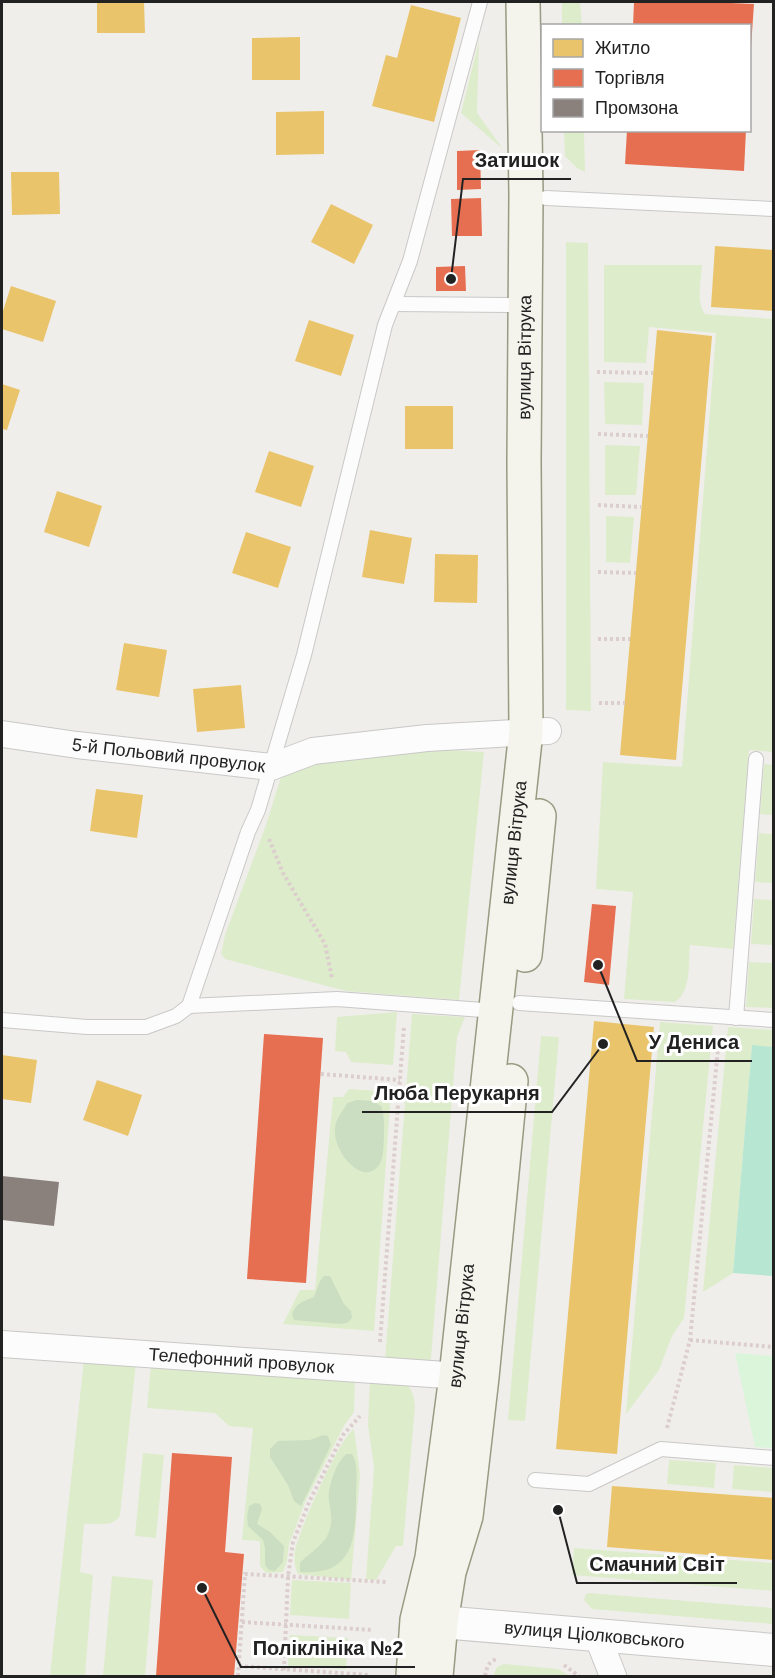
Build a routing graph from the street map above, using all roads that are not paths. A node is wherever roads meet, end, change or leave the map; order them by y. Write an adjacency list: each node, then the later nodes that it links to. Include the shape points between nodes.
1 (480, 2): 8 (lane, via 410,261)
2 (523, 2): 9 (main road, вулиця Вітрука)
3 (543, 2): 4 (main road)
4 (543, 24)
5 (545, 132): 6 (main road, вулиця Вітрука)
6 (546, 198): 7 (lane); 10 (main road, вулиця Вітрука)
7 (774, 209)
8 (394, 304): 9 (lane); 13 (lane, via 385,325 304,655)
9 (525, 305): 10 (main road, вулиця Вітрука, via 524,462)
10 (537, 731): 13 (street, 5-й Польовий провулок, via 427,738 313,752); 15 (main road, вулиця Вітрука)
11 (2, 734): 13 (street, 5-й Польовий провулок)
12 (756, 759): 16 (lane)
13 (271, 767): 14 (lane)
14 (189, 1006): 15 (lane, via 337,999); 17 (lane, via 176,1016 146,1027)
15 (507, 1007): 16 (lane); 20 (main road, вулиця Вітрука)
16 (736, 1018): 18 (lane)
17 (2, 1020)
18 (774, 1020)
19 (2, 1344): 20 (street, Телефонний провулок)
20 (469, 1376): 23 (main road, вулиця Вітрука, via 432,1558)
21 (774, 1458): 22 (lane, via 661,1449 589,1484)
22 (535, 1480)
23 (429, 1621): 24 (street, вулиця Ціолковського); 26 (main road, вулиця Вітрука); 27 (main road, вулиця Вітрука)
24 (597, 1635): 25 (street, вулиця Ціолковського); 28 (street)
25 (774, 1650)
26 (413, 1677)
27 (436, 1677)
28 (613, 1677)

